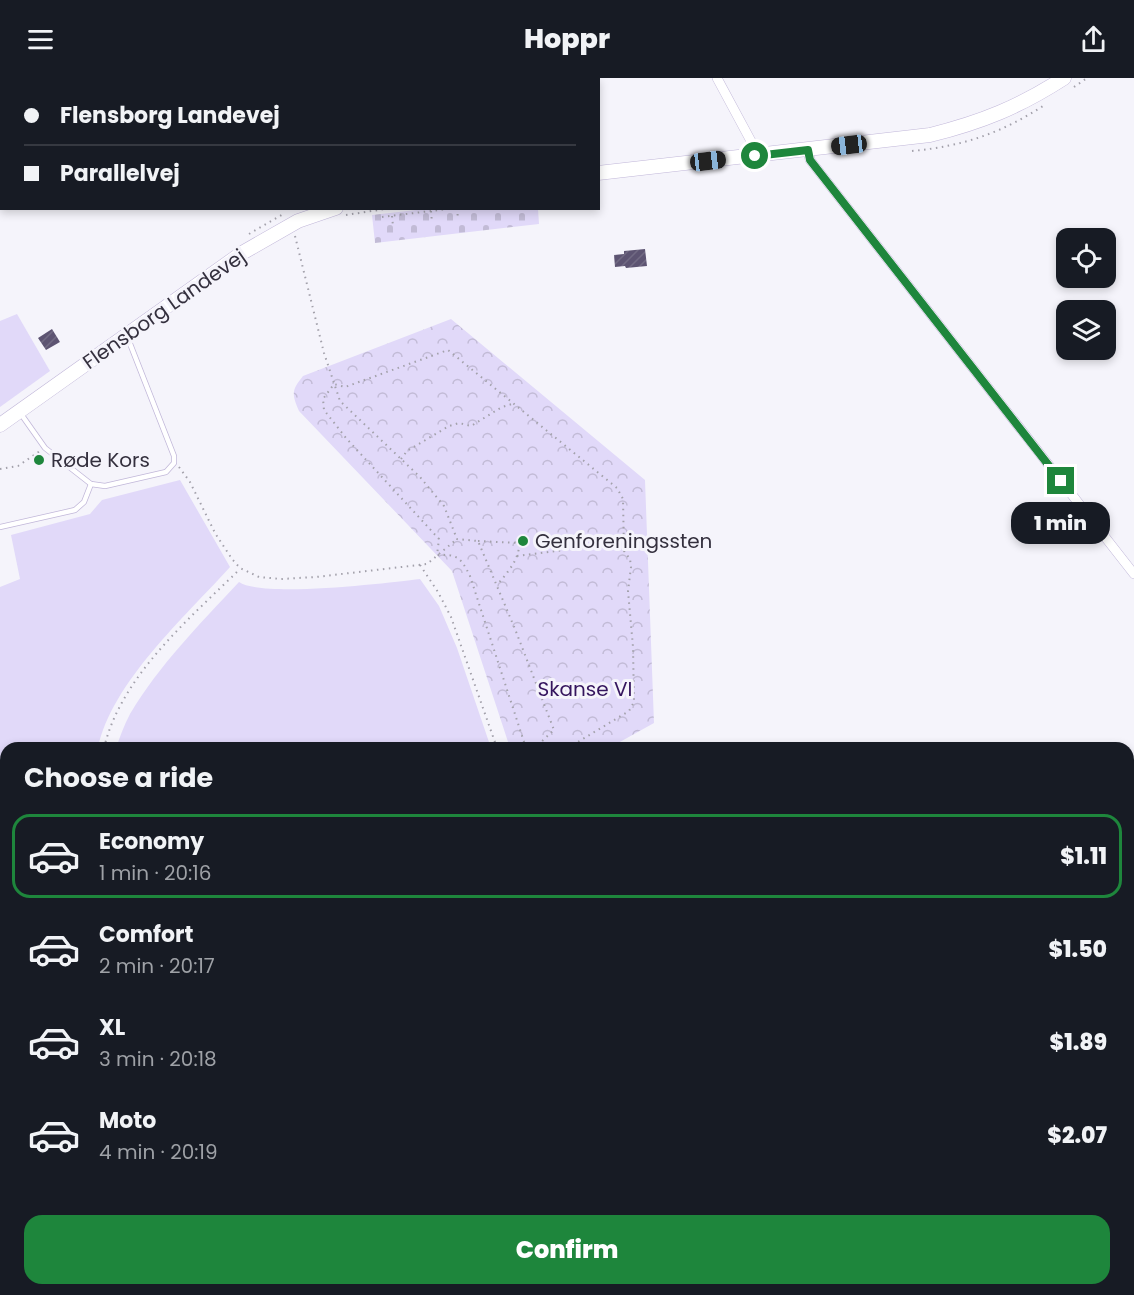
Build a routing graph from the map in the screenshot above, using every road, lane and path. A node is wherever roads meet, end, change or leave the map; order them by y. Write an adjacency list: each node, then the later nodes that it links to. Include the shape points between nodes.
1 (717, 78): 4 (street)
2 (1064, 78): 3 (street, via 1004,113 969,126 930,135)
3 (808, 150): 4 (street); 35 (street, via 810,160)
4 (755, 156): 5 (street)
5 (600, 173)
6 (369, 210): 10 (path)
7 (439, 210): 9 (path)
8 (456, 210): 13 (path)
9 (431, 211): 11 (path); 14 (path)
10 (337, 213): 17 (street, Flensborg Landevej, via 298,221 271,236)
11 (392, 216): 12 (path); 15 (path)
12 (382, 217)
13 (458, 219)
14 (432, 223)
15 (393, 225)
16 (295, 233): 18 (path)
17 (127, 336): 20 (street, Flensborg Landevej); 24 (lane)
18 (334, 384): 19 (path, via 345,387 448,350); 23 (path, via 340,400); 31 (path, via 323,399 324,410 439,539)
19 (513, 404): 23 (path, via 471,426 449,426 407,451); 30 (path, via 617,488 623,499)
20 (20, 411): 21 (street, Flensborg Landevej); 22 (lane)
21 (0, 425)
22 (45, 448): 25 (path, via 18,466); 26 (lane)
23 (401, 459): 28 (path, via 444,506)
24 (174, 463): 26 (lane, via 166,472 105,486); 34 (path, via 190,482 224,549)
25 (0, 469)
26 (91, 484): 27 (lane, via 84,502 75,510)
27 (0, 527)
28 (457, 539): 29 (path); 31 (path)
29 (478, 541): 32 (path, via 519,543); 36 (path)
30 (624, 543): 32 (path); 41 (path, via 631,567 628,591 634,702 629,711)
31 (437, 555): 33 (path); 39 (path, via 456,556 470,576)
32 (517, 556): 36 (path)
33 (420, 565): 34 (path, via 281,579 259,577); 38 (path, via 451,617)
34 (240, 568): 37 (path, via 148,664 123,703)
35 (1134, 574)
36 (498, 585): 40 (path, via 554,730)
37 (106, 742)
38 (495, 742)
39 (524, 742)
40 (541, 742)
41 (578, 742)

